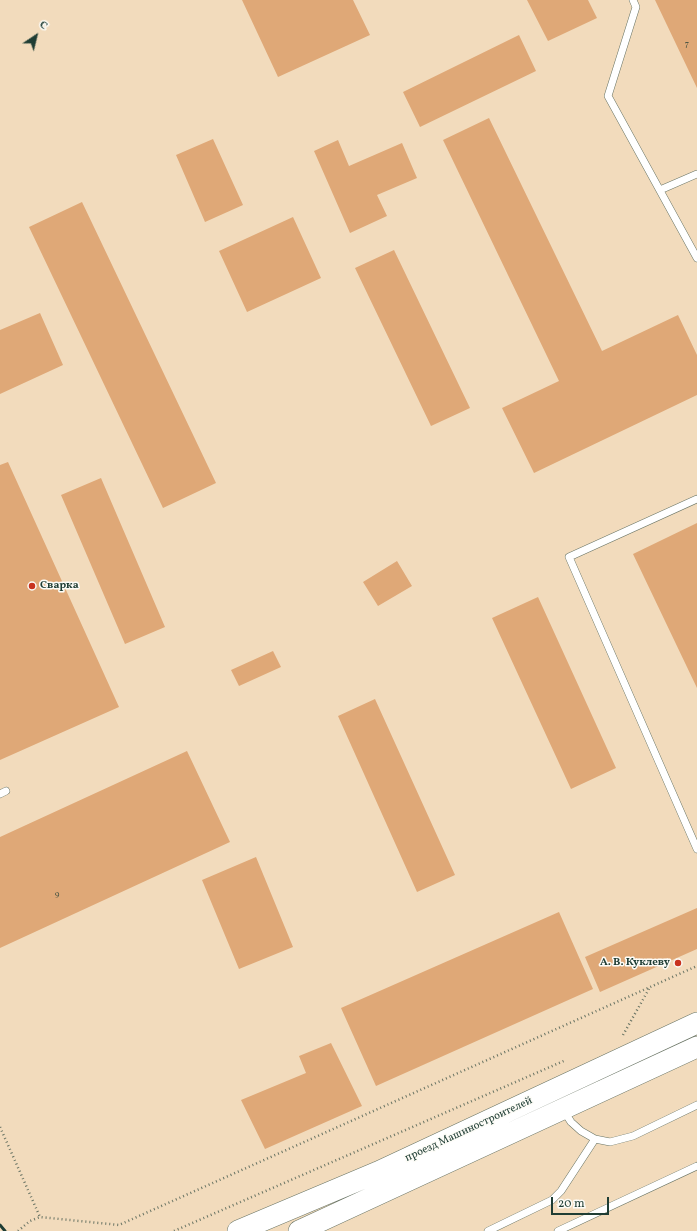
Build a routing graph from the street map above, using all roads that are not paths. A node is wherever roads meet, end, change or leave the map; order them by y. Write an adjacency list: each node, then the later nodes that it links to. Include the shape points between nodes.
1 (633, 0): 3 (lane, via 636,6 608,96)
2 (697, 174): 3 (lane)
3 (660, 190): 4 (lane)
4 (697, 258)
5 (697, 499): 6 (lane, via 569,557)
6 (697, 849)
7 (697, 1023): 9 (main road, проезд Машиностроителей)
8 (697, 1047): 11 (main road, проезд Машиностроителей)
9 (554, 1090): 11 (main road); 14 (main road, проезд Машиностроителей, via 378,1172)
10 (697, 1105): 12 (lane, via 633,1136 610,1142)
11 (563, 1109): 12 (lane, via 571,1122); 15 (main road, проезд Машиностроителей)
12 (595, 1139): 16 (lane, via 561,1191 552,1200)
13 (697, 1166): 17 (lane)
14 (238, 1231)
15 (299, 1231)
16 (488, 1231)
17 (558, 1231)

